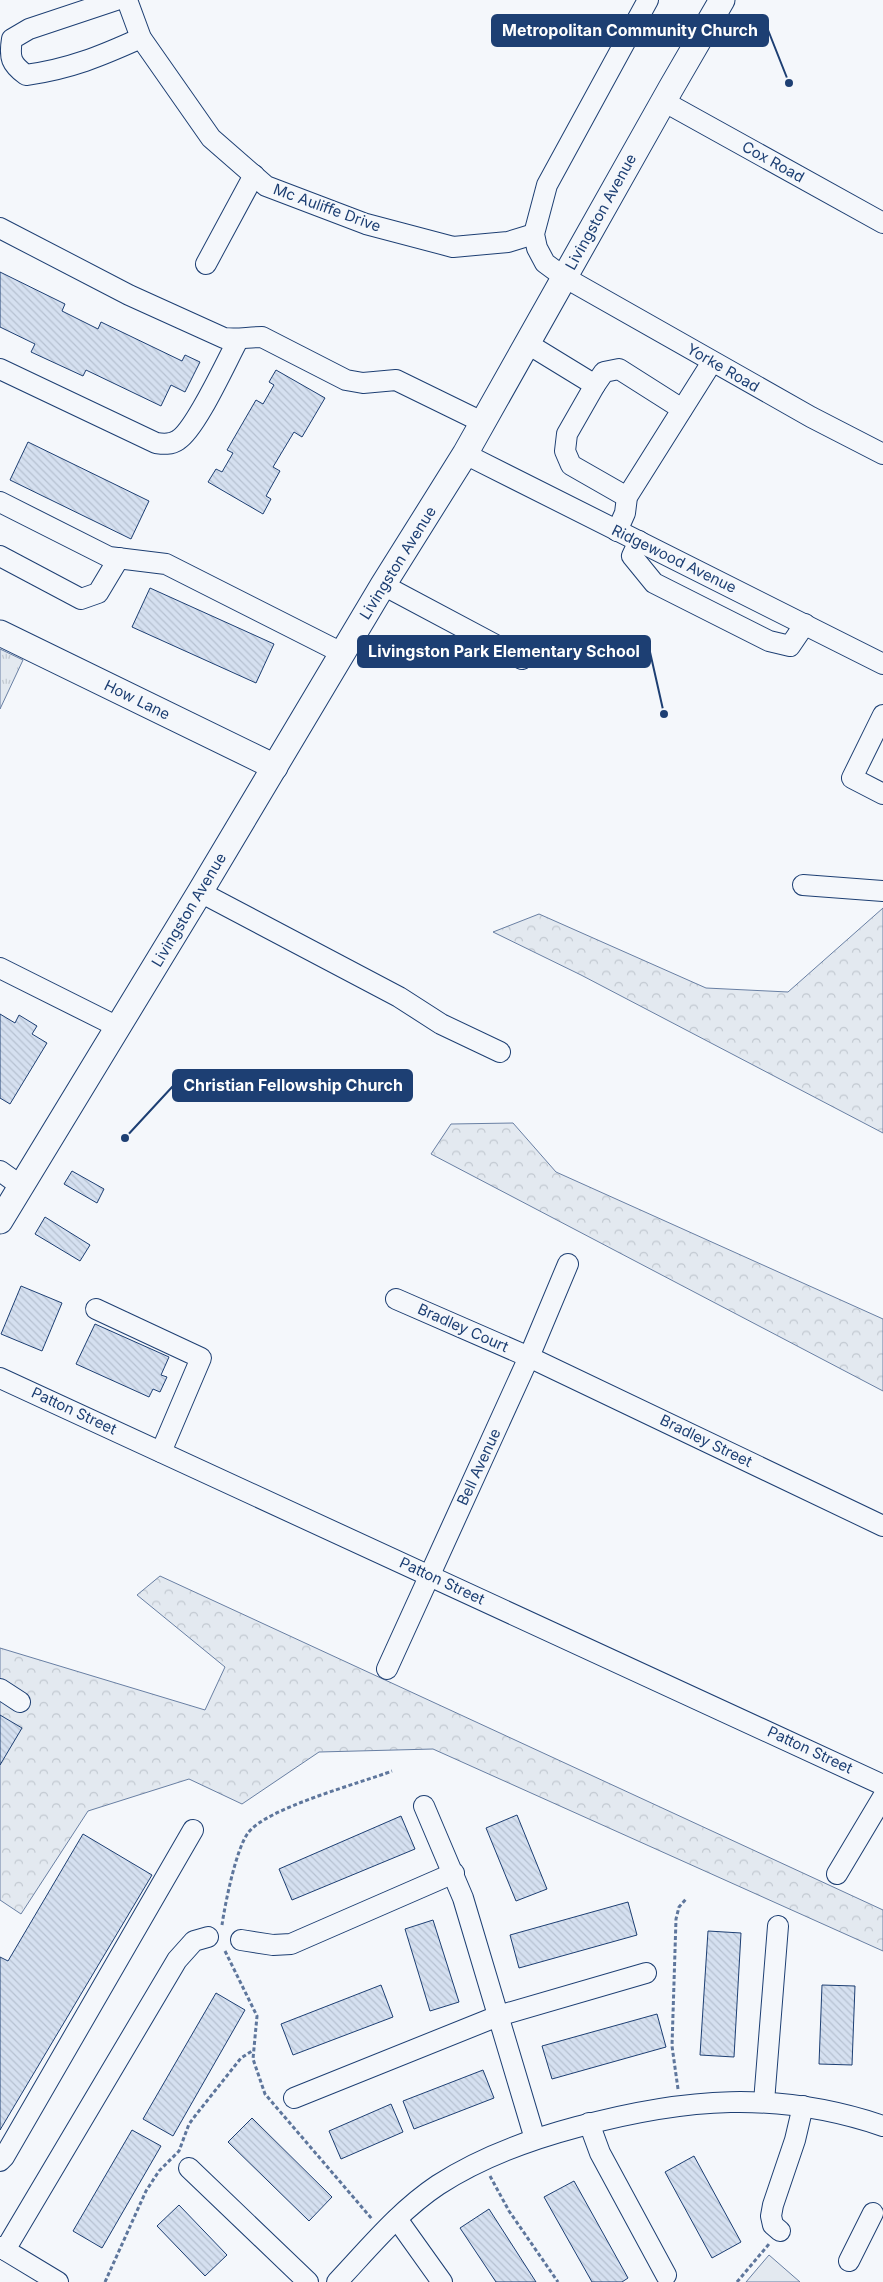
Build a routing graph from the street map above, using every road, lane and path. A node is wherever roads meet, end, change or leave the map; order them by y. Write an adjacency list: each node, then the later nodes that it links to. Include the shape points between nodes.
1 (116, 0): 5 (street, via 29,29 12,39 9,55 16,67 26,76 92,60)
2 (127, 0): 5 (street, Mc Auliffe Drive)
3 (648, 0): 10 (street, via 547,185)
4 (722, 0): 6 (main road, Livingston Avenue)
5 (141, 38): 7 (street, Mc Auliffe Drive, via 212,138)
6 (663, 101): 8 (street, Cox Road); 12 (main road, Livingston Avenue)
7 (254, 175): 10 (street, Mc Auliffe Drive, via 266,186 366,224 453,247 508,242); 11 (street)
8 (883, 223)
9 (0, 228): 13 (street, via 129,295 224,338)
10 (534, 234): 12 (street, via 545,263)
11 (206, 264)
12 (564, 277): 14 (main road, Livingston Avenue); 15 (street, Yorke Road)
13 (238, 340): 16 (street, via 191,428 178,441 166,444 156,443); 19 (street, via 262,337 346,380 363,383 396,380)
14 (528, 344): 17 (street); 19 (main road, Livingston Avenue)
15 (712, 362): 18 (street); 21 (street, Yorke Road)
16 (0, 370)
17 (594, 385): 18 (street, via 604,372 619,369); 22 (street, via 567,434 566,451 571,465)
18 (682, 409): 22 (street)
19 (484, 423): 20 (main road, Livingston Avenue)
20 (465, 454): 24 (street, Ridgewood Avenue); 28 (main road, Livingston Avenue)
21 (883, 454)
22 (626, 498): 24 (street, via 626,511)
23 (0, 502): 27 (street, via 109,557)
24 (610, 527): 25 (street, Ridgewood Avenue)
25 (639, 541): 29 (street, Ridgewood Avenue); 29 (street, via 632,556 654,583 709,612 770,641 790,646)
26 (0, 556): 27 (street, via 82,598 98,592)
27 (118, 558): 31 (street, via 166,564)
28 (384, 584): 31 (main road, Livingston Avenue); 32 (street)
29 (805, 624): 33 (street, Ridgewood Avenue)
30 (0, 633): 35 (main road, How Lane)
31 (342, 653): 35 (main road, Livingston Avenue)
32 (522, 659)
33 (883, 664)
34 (883, 715): 36 (street, via 852,778)
35 (275, 767): 39 (main road, Livingston Avenue)
36 (883, 794)
37 (804, 885): 38 (street)
38 (883, 891)
39 (200, 892): 41 (main road, Livingston Avenue); 42 (street, via 399,997 441,1024)
40 (0, 968): 41 (street)
41 (118, 1027): 44 (main road, Livingston Avenue)
42 (500, 1052)
43 (0, 1172): 44 (street)
44 (21, 1186): 45 (main road, Livingston Avenue)
45 (0, 1221)
46 (568, 1264): 49 (street, Bell Avenue)
47 (396, 1298): 49 (street, Bradley Court)
48 (96, 1309): 51 (street, via 201,1358)
49 (529, 1357): 52 (street, Bradley Street); 53 (street, Bell Avenue)
50 (0, 1378): 51 (street, Patton Street)
51 (161, 1452): 53 (street, Patton Street)
52 (883, 1526)
53 (430, 1575): 54 (street, Bell Avenue); 58 (street, Patton Street)
54 (387, 1669)
55 (0, 1689): 56 (street)
56 (20, 1702)
57 (392, 1771): 66 (path, via 293,1807 250,1831 238,1857)
58 (883, 1784)
59 (883, 1797): 63 (street)
60 (424, 1806): 62 (street)
61 (193, 1830): 77 (street)
62 (454, 1873): 66 (street, via 291,1944 273,1945); 68 (street)
63 (837, 1874)
64 (686, 1899): 71 (path, via 679,1907 676,1919 672,2046)
65 (778, 1926): 70 (street)
66 (224, 1938): 80 (path, via 257,2016 252,2051 254,2067 265,2094); 82 (street, via 194,1941 177,1960)
67 (646, 1973): 68 (street)
68 (498, 2016): 69 (street); 75 (street)
69 (294, 2098)
70 (764, 2102): 71 (street); 72 (street)
71 (681, 2104): 73 (street)
72 (803, 2106): 74 (street); 81 (street, via 772,2211 773,2225)
73 (589, 2124): 75 (street); 84 (street, via 600,2152)
74 (883, 2126)
75 (535, 2139): 76 (street)
76 (483, 2159): 80 (street, via 436,2186); 90 (path, via 509,2211)
77 (0, 2161)
78 (189, 2168): 87 (street)
79 (872, 2213): 83 (street)
80 (390, 2226): 88 (street); 89 (street)
81 (780, 2231): 91 (path)
82 (3, 2249): 85 (street)
83 (849, 2261)
84 (666, 2275)
85 (34, 2276): 86 (street)
86 (58, 2282)
87 (308, 2282)
88 (337, 2282)
89 (442, 2282)
90 (558, 2282)
91 (737, 2282)

